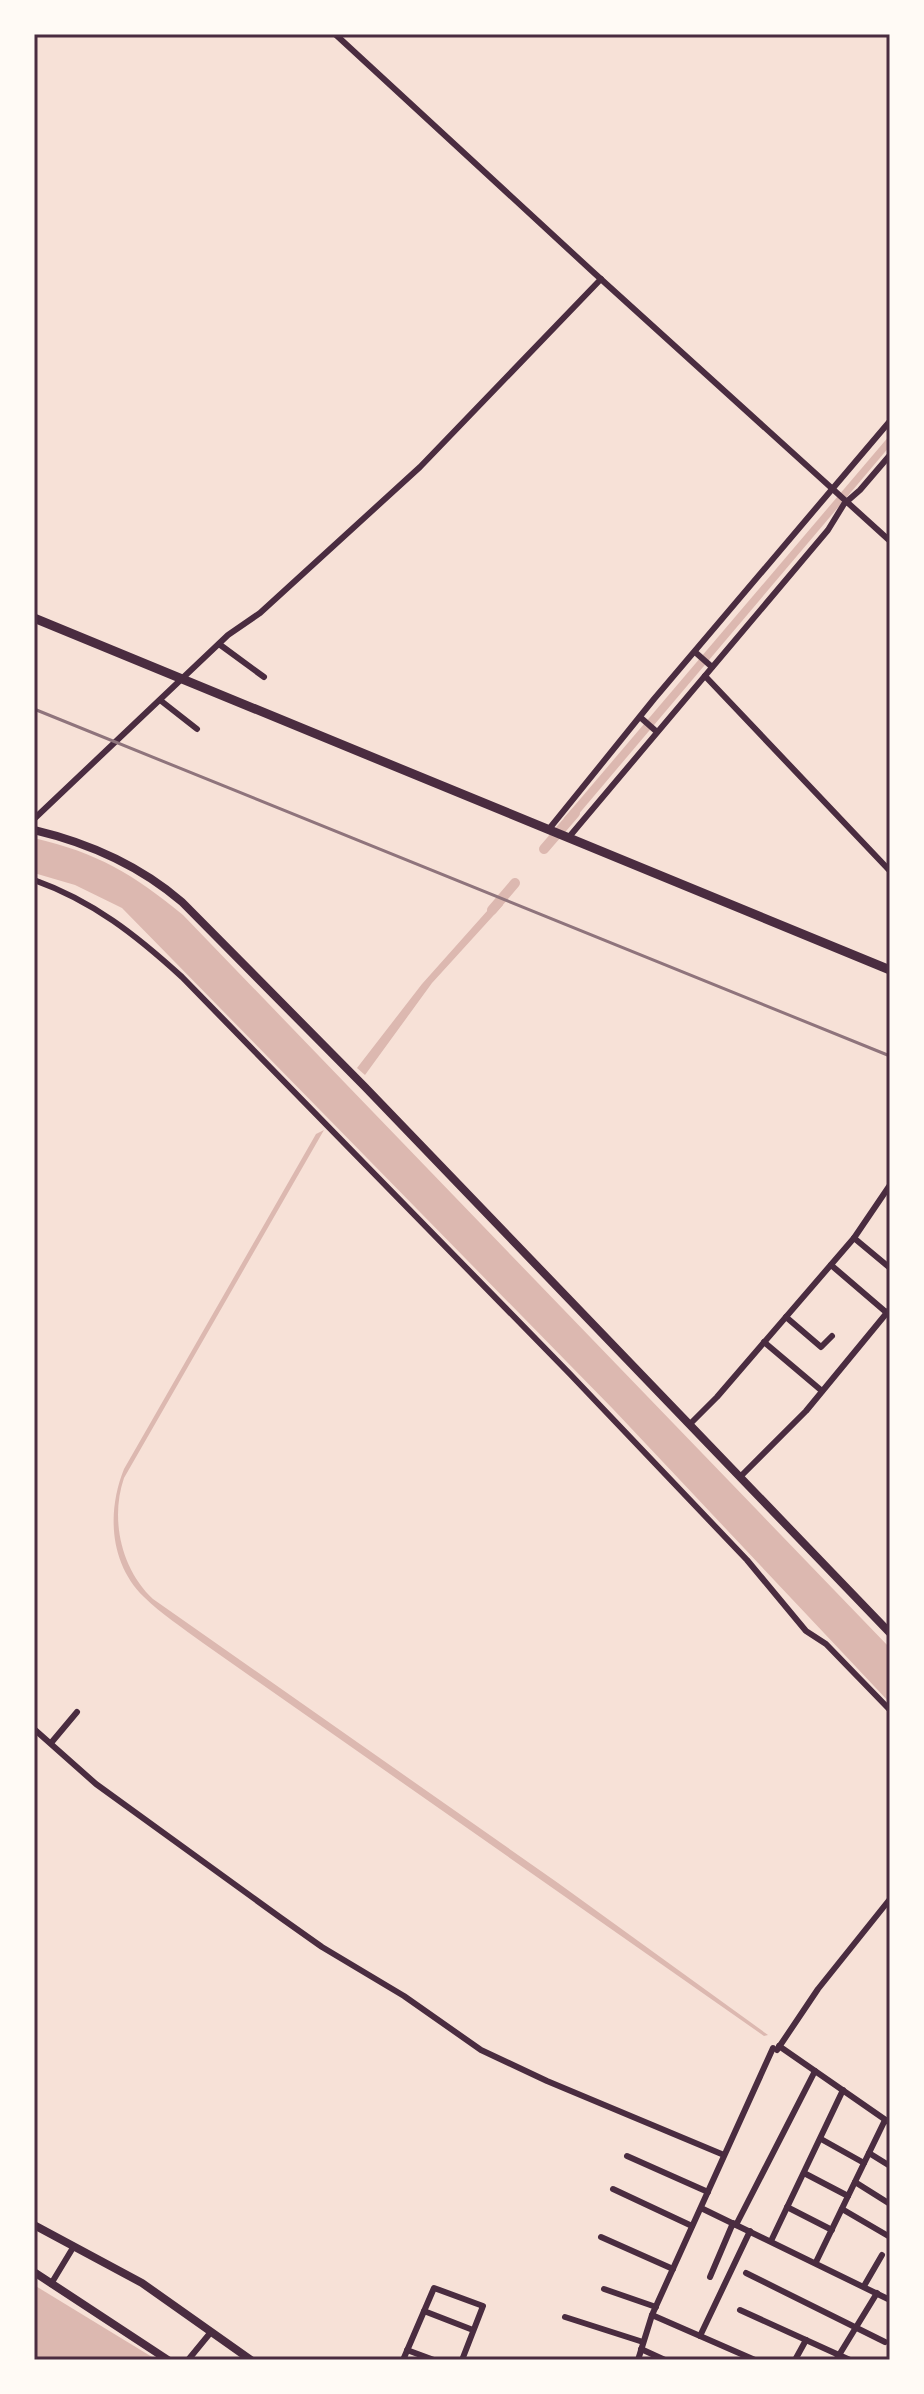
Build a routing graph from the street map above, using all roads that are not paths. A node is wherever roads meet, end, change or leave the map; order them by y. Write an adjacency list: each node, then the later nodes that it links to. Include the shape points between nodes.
1 (335, 34): 2 (street)
2 (601, 279): 5 (street); 9 (street, via 420,467)
3 (890, 421): 5 (street)
4 (890, 455): 6 (street)
5 (832, 488): 6 (street); 10 (street)
6 (847, 501): 7 (street); 11 (street)
7 (890, 541)
8 (34, 618): 14 (main road)
9 (219, 644): 13 (street); 14 (street)
10 (695, 652): 11 (street); 16 (street)
11 (712, 667): 12 (street)
12 (705, 676): 18 (street); 23 (street)
13 (264, 677)
14 (181, 678): 15 (street); 20 (main road)
15 (160, 700): 17 (street); 19 (street)
16 (640, 717): 18 (street); 20 (street)
17 (197, 729)
18 (657, 732): 22 (street)
19 (34, 819)
20 (549, 829): 22 (main road)
21 (34, 830): 37 (main road, via 117,858 182,902)
22 (569, 837): 25 (main road)
23 (890, 871)
24 (34, 880): 40 (street, via 112,918 182,977 569,1373 747,1560 806,1631 826,1644)
25 (890, 970)
26 (890, 1185): 27 (street)
27 (883, 1196): 28 (street); 29 (street)
28 (890, 1201)
29 (854, 1238): 30 (street); 31 (street)
30 (831, 1265): 32 (street); 33 (street)
31 (890, 1268)
32 (888, 1311): 36 (street)
33 (786, 1317): 34 (street, via 821,1347); 35 (street)
34 (832, 1336)
35 (764, 1342): 36 (street); 37 (street)
36 (822, 1391): 38 (street)
37 (690, 1424): 38 (main road)
38 (740, 1477): 39 (main road)
39 (890, 1633)
40 (890, 1710)
41 (77, 1712): 43 (street)
42 (34, 1729): 43 (street)
43 (51, 1743): 51 (street, via 96,1784 291,1926 490,2055)
44 (890, 1899): 45 (street)
45 (776, 2048): 46 (street); 51 (street)
46 (815, 2071): 47 (street); 64 (street)
47 (843, 2090): 48 (street); 49 (street)
48 (888, 2121): 50 (street)
49 (821, 2139): 53 (street); 55 (street)
50 (869, 2153): 53 (street); 54 (street)
51 (724, 2155): 58 (street)
52 (627, 2156): 58 (street)
53 (864, 2163): 56 (street)
54 (890, 2166)
55 (804, 2173): 59 (street); 61 (street)
56 (855, 2182): 59 (street); 60 (street)
57 (613, 2189): 66 (street)
58 (708, 2192): 62 (street)
59 (848, 2196): 63 (street)
60 (890, 2204)
61 (787, 2207): 67 (street); 71 (street)
62 (701, 2208): 64 (street); 66 (street)
63 (842, 2209): 67 (street); 70 (street)
64 (735, 2224): 68 (street); 78 (street)
65 (34, 2225): 72 (main road)
66 (692, 2226): 75 (street)
67 (832, 2230): 74 (street)
68 (750, 2231): 71 (street); 91 (street)
69 (601, 2237): 75 (street)
70 (890, 2237)
71 (771, 2241): 74 (street)
72 (74, 2246): 79 (street); 90 (main road, via 142,2283)
73 (882, 2255): 80 (street)
74 (816, 2262): 80 (street)
75 (673, 2269): 86 (street)
76 (34, 2272): 79 (main road)
77 (746, 2273): 88 (street)
78 (710, 2277)
79 (51, 2284): 97 (main road)
80 (864, 2286): 82 (street)
81 (604, 2289): 86 (street)
82 (877, 2293): 83 (street); 88 (street)
83 (890, 2300)
84 (740, 2310): 92 (street)
85 (424, 2311): 89 (street); 89 (street, via 434,2288 483,2306); 95 (street)
86 (654, 2311): 91 (street); 94 (street)
87 (565, 2317): 94 (street)
88 (857, 2326): 93 (street); 96 (street)
89 (473, 2330): 102 (street)
90 (211, 2332): 98 (street); 99 (main road)
91 (700, 2336): 105 (street)
92 (806, 2340): 96 (street); 106 (street)
93 (885, 2342)
94 (642, 2346): 103 (street); 104 (street)
95 (407, 2350): 100 (street); 101 (street)
96 (837, 2358): 107 (street)
97 (168, 2360)
98 (188, 2360)
99 (251, 2360)
100 (403, 2360)
101 (434, 2360)
102 (462, 2360)
103 (638, 2360)
104 (665, 2360)
105 (755, 2360)
106 (795, 2360)
107 (850, 2360)

